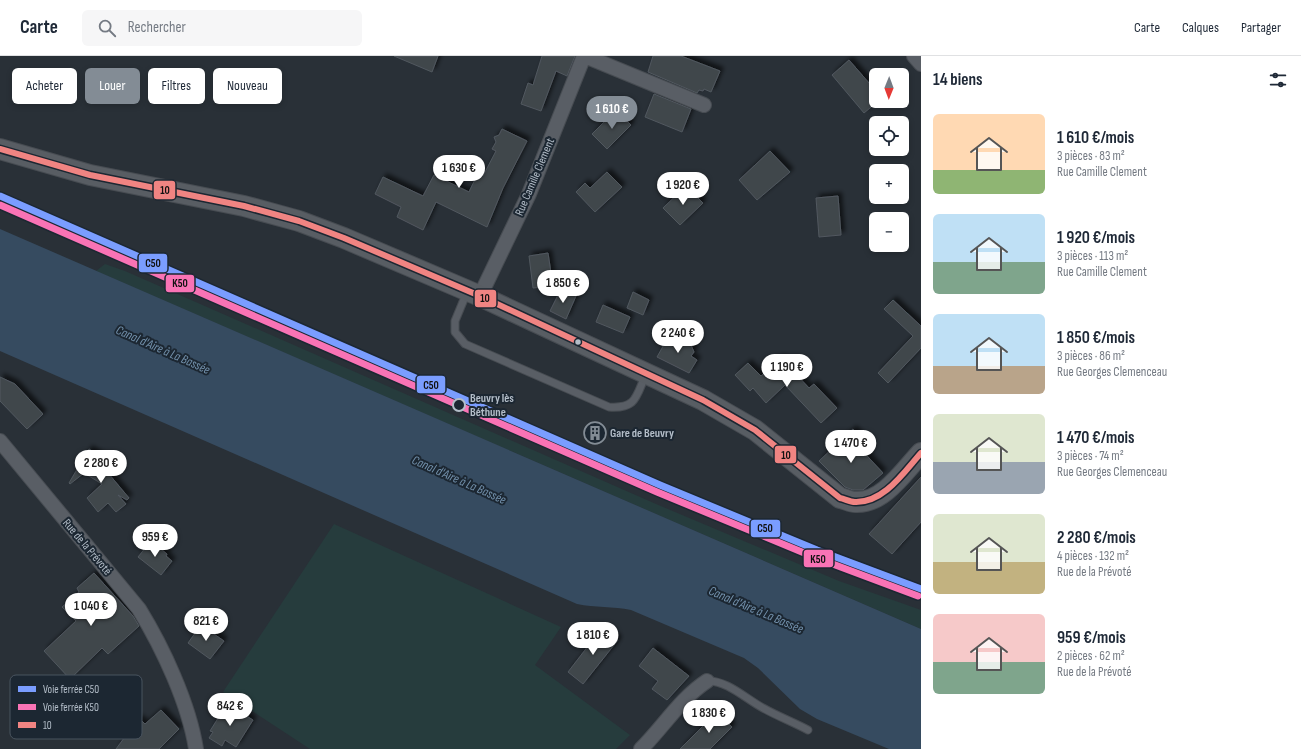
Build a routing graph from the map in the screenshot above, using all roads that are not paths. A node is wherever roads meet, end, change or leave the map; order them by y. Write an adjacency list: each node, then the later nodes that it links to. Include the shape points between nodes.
1 (584, 56): 4 (street); 6 (street, Rue Camille Clement, via 529,194)
2 (914, 56): 3 (street)
3 (921, 64)
4 (704, 105)
5 (0, 149): 6 (street, via 90,175 244,206 299,221)
6 (474, 294): 7 (street); 7 (lane, via 454,322 455,332 465,344 608,407 622,408 633,402)
7 (646, 374): 9 (street, via 703,400 755,430 840,498 855,502 870,501 884,492)
8 (0, 441): 12 (street, Rue de la Prévoté, via 139,609 157,638 192,726)
9 (921, 453)
10 (707, 681): 11 (lane, via 714,680 762,708); 13 (street, via 676,709)
11 (808, 730)
12 (196, 749)
13 (641, 749)

